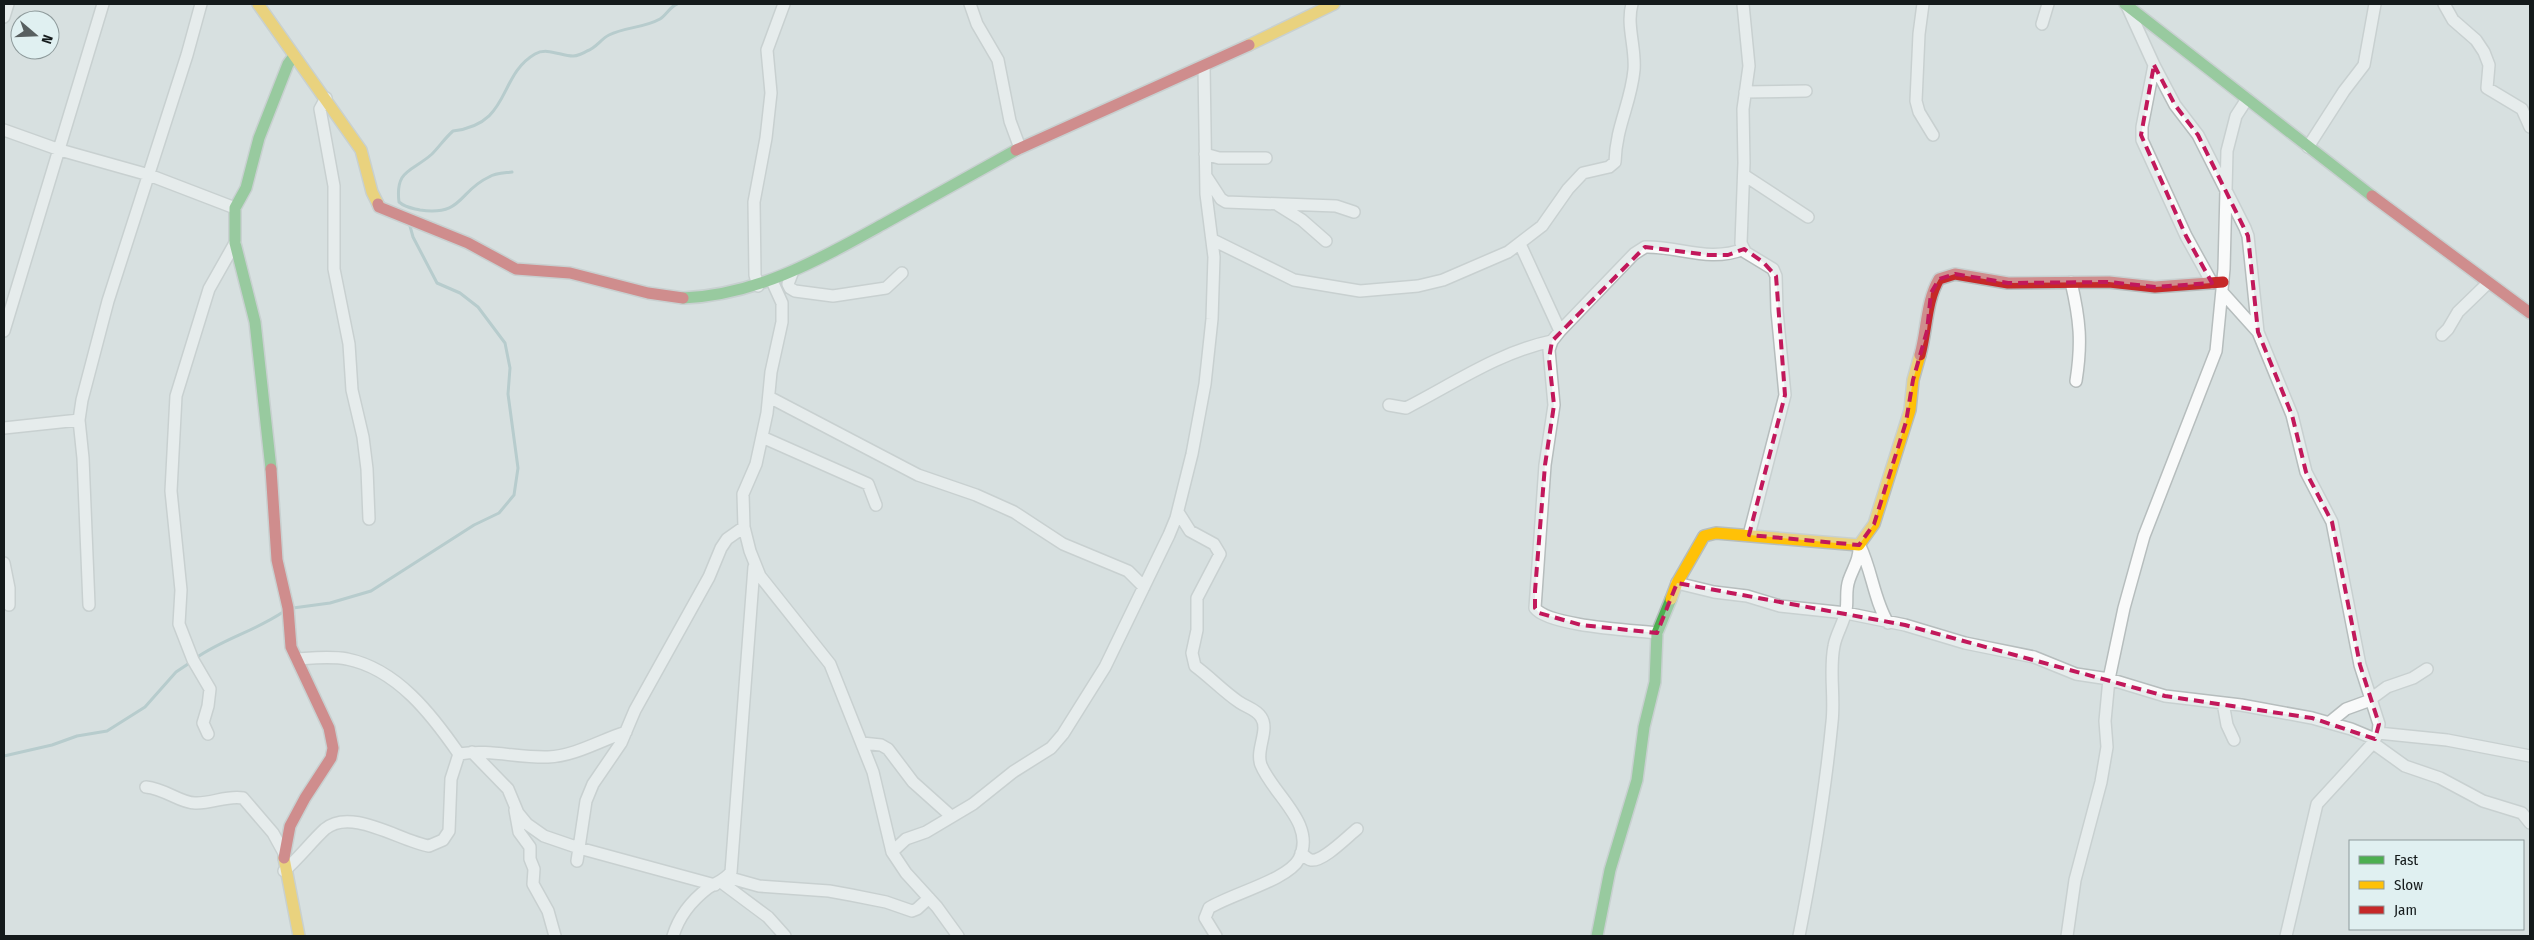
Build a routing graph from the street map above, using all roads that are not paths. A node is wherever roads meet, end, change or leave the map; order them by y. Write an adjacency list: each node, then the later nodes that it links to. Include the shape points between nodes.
1 (8, 4): 15 (street)
2 (103, 4): 29 (street)
3 (201, 4): 32 (street)
4 (258, 4): 17 (street)
5 (784, 4): 50 (street, via 767,50 771,106 754,202)
6 (970, 4): 27 (street, via 977,24 998,60 1012,128)
7 (1334, 4): 19 (street)
8 (1632, 4): 43 (street, via 1634,74 1617,133 1615,162 1609,167 1584,173 1568,189 1542,226)
9 (1743, 4): 21 (street, via 1748,66)
10 (1924, 4): 26 (street, via 1919,34 1916,101)
11 (2048, 4): 16 (street)
12 (2375, 4): 28 (street, via 2364,65)
13 (2444, 4): 24 (street, via 2453,20 2476,40 2484,52 2489,65 2487,88 2522,109)
14 (2126, 5): 18 (street); 23 (street)
15 (4, 17)
16 (2042, 24)
17 (294, 56): 22 (street); 37 (street, via 259,138 246,188)
18 (2154, 64): 35 (street, via 2175,105 2198,135); 51 (street, via 2141,135 2186,236)
19 (1204, 66): 27 (street); 30 (street)
20 (1806, 91): 21 (street)
21 (1745, 92): 34 (street)
22 (326, 98): 50 (street, via 361,150 379,207 436,229 516,269 570,273 648,293 698,299); 68 (street, via 320,109 334,186 334,269 349,344 352,390 363,437)
23 (2247, 100): 28 (street); 35 (street, via 2230,132)
24 (2530, 127)
25 (4, 130): 29 (street)
26 (1933, 135)
27 (1020, 148): 45 (street)
28 (2308, 148): 49 (street)
29 (60, 150): 32 (street); 55 (street)
30 (1205, 154): 31 (street, via 1219,158); 33 (street)
31 (1266, 158)
32 (149, 175): 37 (street); 63 (street, via 90,365)
33 (1205, 175): 36 (street, via 1226,202); 40 (street)
34 (1744, 175): 39 (street); 44 (street, via 1741,231)
35 (2226, 193): 51 (street); 57 (street, via 2248,236)
36 (1278, 205): 38 (street, via 1336,206); 41 (street)
37 (235, 208): 42 (street)
38 (1354, 212)
39 (1808, 218)
40 (1212, 240): 43 (street, via 1294,280 1360,291 1405,288 1443,280 1495,259); 67 (street, via 1212,319 1205,384)
41 (1326, 241)
42 (235, 243): 81 (street, via 255,322 268,426 277,560 288,608 291,647); 88 (street, via 209,289 176,396 171,491 181,590 179,624 193,660 210,689 203,723)
43 (1520, 244): 56 (street)
44 (1744, 249): 56 (street, via 1728,255 1708,255 1645,247 1634,254); 70 (street, via 1773,269 1776,276 1785,395)
45 (793, 271): 47 (street); 52 (street, via 788,284)
46 (902, 273): 52 (street, via 886,288 833,296)
47 (772, 281): 50 (street); 54 (street, via 782,303)
48 (2071, 282): 51 (street, via 2155,287); 60 (street, via 2080,320 2081,351); 71 (street, via 2008,283 1955,274 1943,276 1936,282 1906,422 1874,524)
49 (2488, 283): 53 (street); 58 (street, via 2458,312)
50 (758, 286)
51 (2219, 286): 57 (street); 83 (street, via 2216,351 2144,536 2124,608)
52 (795, 291): 54 (street)
53 (2530, 313)
54 (782, 322): 61 (street)
55 (4, 331)
56 (1560, 331): 59 (street)
57 (2258, 332): 84 (street, via 2292,415 2306,472 2332,522 2352,629)
58 (2442, 334)
59 (1552, 341): 62 (street, via 1521,349 1447,384 1406,408); 80 (street, via 1549,359 1554,405 1545,465 1534,608 1547,617 1581,624)
60 (2076, 381)
61 (769, 397): 65 (street); 75 (street, via 918,475 1014,512 1063,544 1128,571)
62 (1389, 405)
63 (79, 420): 64 (street); 77 (street)
64 (4, 428)
65 (762, 437): 66 (street, via 868,484); 69 (street, via 756,464 743,494)
66 (876, 505)
67 (1178, 512): 75 (street); 103 (street, via 1190,531 1214,544 1220,554 1197,598 1197,630 1192,652 1195,666 1261,716 1264,723 1260,764 1300,825)
68 (369, 519)
69 (744, 527): 72 (street); 87 (street, via 727,539 721,548 709,576 634,710)
70 (1749, 535): 71 (street); 74 (street, via 1716,533 1704,536)
71 (1859, 545): 78 (street, via 1860,555 1848,581); 79 (street, via 1867,561 1881,612)
72 (754, 561): 91 (street, via 760,576 830,664); 106 (street, via 732,866)
73 (4, 563): 76 (street)
74 (1677, 583): 78 (street, via 1747,596 1780,606); 80 (street)
75 (1144, 588): 97 (street, via 1105,667 1051,748)
76 (9, 605)
77 (89, 605)
78 (1846, 613): 79 (street); 115 (street, via 1833,652 1833,717 1828,776)
79 (1888, 623): 83 (street, via 2034,657 2076,674)
80 (1657, 633): 114 (street, via 1654,682 1637,780 1610,870)
81 (297, 659): 93 (street, via 346,659 359,662 392,680 414,697); 102 (street, via 329,728 333,753 291,824)
82 (2427, 670): 84 (street, via 2387,687)
83 (2110, 679): 85 (street, via 2165,696); 116 (street, via 2101,782 2075,880)
84 (2370, 699): 86 (street, via 2346,709); 89 (street, via 2379,724)
85 (2223, 703): 86 (street); 90 (street)
86 (2330, 722): 89 (street)
87 (626, 732): 92 (street, via 568,754 550,757); 100 (street, via 593,784 586,801)
88 (208, 734)
89 (2375, 738): 94 (street, via 2447,740); 98 (street, via 2405,766 2440,778 2483,801 2522,813); 117 (street, via 2318,804)
90 (2234, 740)
91 (862, 743): 97 (street, via 888,749 914,782); 101 (street, via 873,772)
92 (472, 752): 93 (street); 96 (street, via 508,789)
93 (459, 754): 105 (street, via 451,779 449,831 442,840 429,846 353,821 338,821)
94 (2530, 756)
95 (146, 787): 102 (street, via 161,789 186,802 243,798 273,833)
96 (514, 804): 100 (street, via 527,824 544,836); 109 (street, via 519,832 531,850 534,884)
97 (951, 816): 101 (street, via 926,832 906,839)
98 (2530, 823)
99 (1357, 828): 103 (street, via 1317,859 1309,859)
100 (578, 848): 104 (street); 106 (street)
101 (892, 852): 107 (street)
102 (284, 853): 105 (street)
103 (1301, 853): 113 (street, via 1288,871 1210,908 1205,918)
104 (576, 861)
105 (284, 871): 108 (street, via 294,902)
106 (721, 882): 107 (street, via 829,891 912,910); 110 (street, via 689,906); 111 (street, via 768,917)
107 (929, 898): 112 (street)
108 (299, 936)
109 (555, 936)
110 (673, 936)
111 (785, 936)
112 (958, 936)
113 (1216, 936)
114 (1597, 936)
115 (1799, 936)
116 (2067, 936)
117 (2286, 936)

